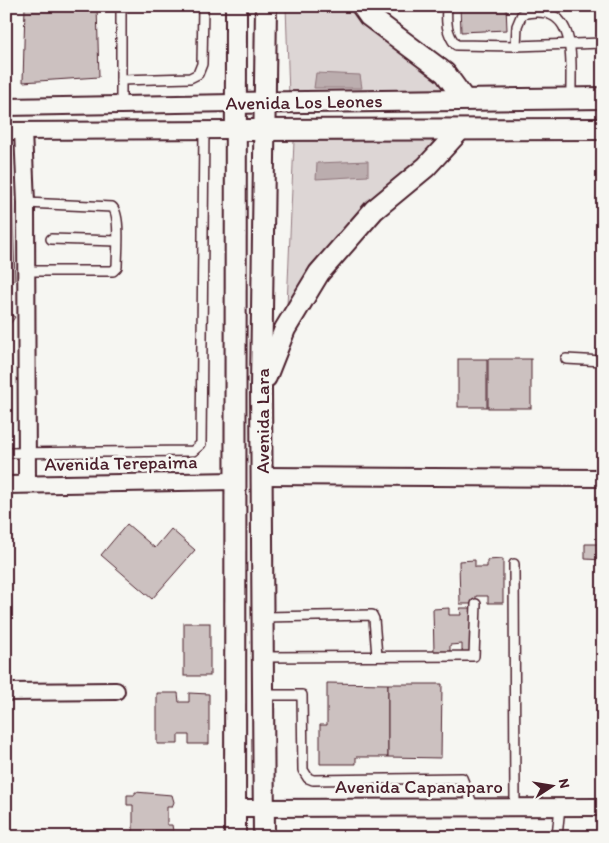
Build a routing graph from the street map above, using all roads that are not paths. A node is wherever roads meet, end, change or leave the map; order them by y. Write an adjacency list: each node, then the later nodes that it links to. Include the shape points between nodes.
1 (121, 6): 10 (lane)
2 (203, 6): 10 (lane, via 202,64 198,74 190,78)
3 (236, 6): 14 (street, Avenida Lara)
4 (266, 6): 15 (street, Avenida Lara)
5 (362, 6): 13 (street, via 369,16 445,72)
6 (446, 6): 9 (lane, via 446,25 456,45)
7 (603, 43): 8 (lane)
8 (570, 45): 9 (lane); 9 (lane, via 565,24 556,13 536,9 522,14 517,26); 11 (lane)
9 (516, 46)
10 (121, 80): 16 (lane)
11 (571, 98): 12 (street, Avenida Los Leones); 13 (street, Avenida Los Leones)
12 (603, 98)
13 (464, 99): 15 (street, Avenida Los Leones)
14 (234, 103): 15 (street, Avenida Los Leones); 16 (street, Avenida Los Leones); 20 (street, Avenida Lara)
15 (266, 103): 21 (street, Avenida Lara)
16 (121, 106): 17 (street, Avenida Los Leones)
17 (6, 107)
18 (603, 129): 22 (street, Avenida Los Leones)
19 (204, 130): 20 (street, Avenida Los Leones); 24 (street, Avenida Los Leones); 32 (lane, via 199,448 194,451)
20 (234, 130): 21 (street, Avenida Los Leones); 36 (street, Avenida Lara)
21 (265, 130): 22 (street, Avenida Los Leones); 31 (street, Avenida Lara)
22 (460, 130): 31 (street, via 426,167 374,210 319,274 285,329)
23 (6, 131): 24 (street, Avenida Los Leones)
24 (23, 131): 25 (street)
25 (26, 203): 27 (lane, via 112,207 117,212); 28 (street)
26 (51, 239): 27 (lane)
27 (117, 240): 28 (lane, via 117,267 113,271)
28 (26, 270): 32 (street)
29 (566, 360): 30 (lane)
30 (603, 360)
31 (261, 388): 34 (street, Avenida Lara)
32 (27, 451): 33 (lane); 37 (street)
33 (6, 453)
34 (262, 476): 35 (street); 41 (street, Avenida Lara)
35 (603, 478)
36 (236, 480): 37 (street, Avenida Terepaima); 51 (street, Avenida Lara)
37 (28, 484): 38 (street, Avenida Terepaima)
38 (6, 485)
39 (514, 564): 48 (lane)
40 (476, 604): 43 (lane, via 474,656)
41 (262, 617): 42 (street, Avenida Lara); 43 (lane, via 372,615)
42 (262, 656): 43 (lane); 46 (street, Avenida Lara)
43 (376, 656)
44 (6, 692): 45 (street)
45 (116, 692)
46 (262, 695): 47 (lane, via 302,695 303,770 308,778 462,778); 52 (street, Avenida Lara)
47 (473, 806): 48 (street, Avenida Capanaparo); 52 (street, Avenida Capanaparo)
48 (515, 806): 49 (street, Avenida Capanaparo)
49 (560, 806): 50 (street, Avenida Capanaparo); 55 (lane)
50 (603, 807)
51 (235, 808): 52 (street, Avenida Capanaparo); 53 (street, Avenida Lara)
52 (263, 808): 54 (street, Avenida Lara)
53 (235, 837)
54 (264, 837)
55 (557, 837)

